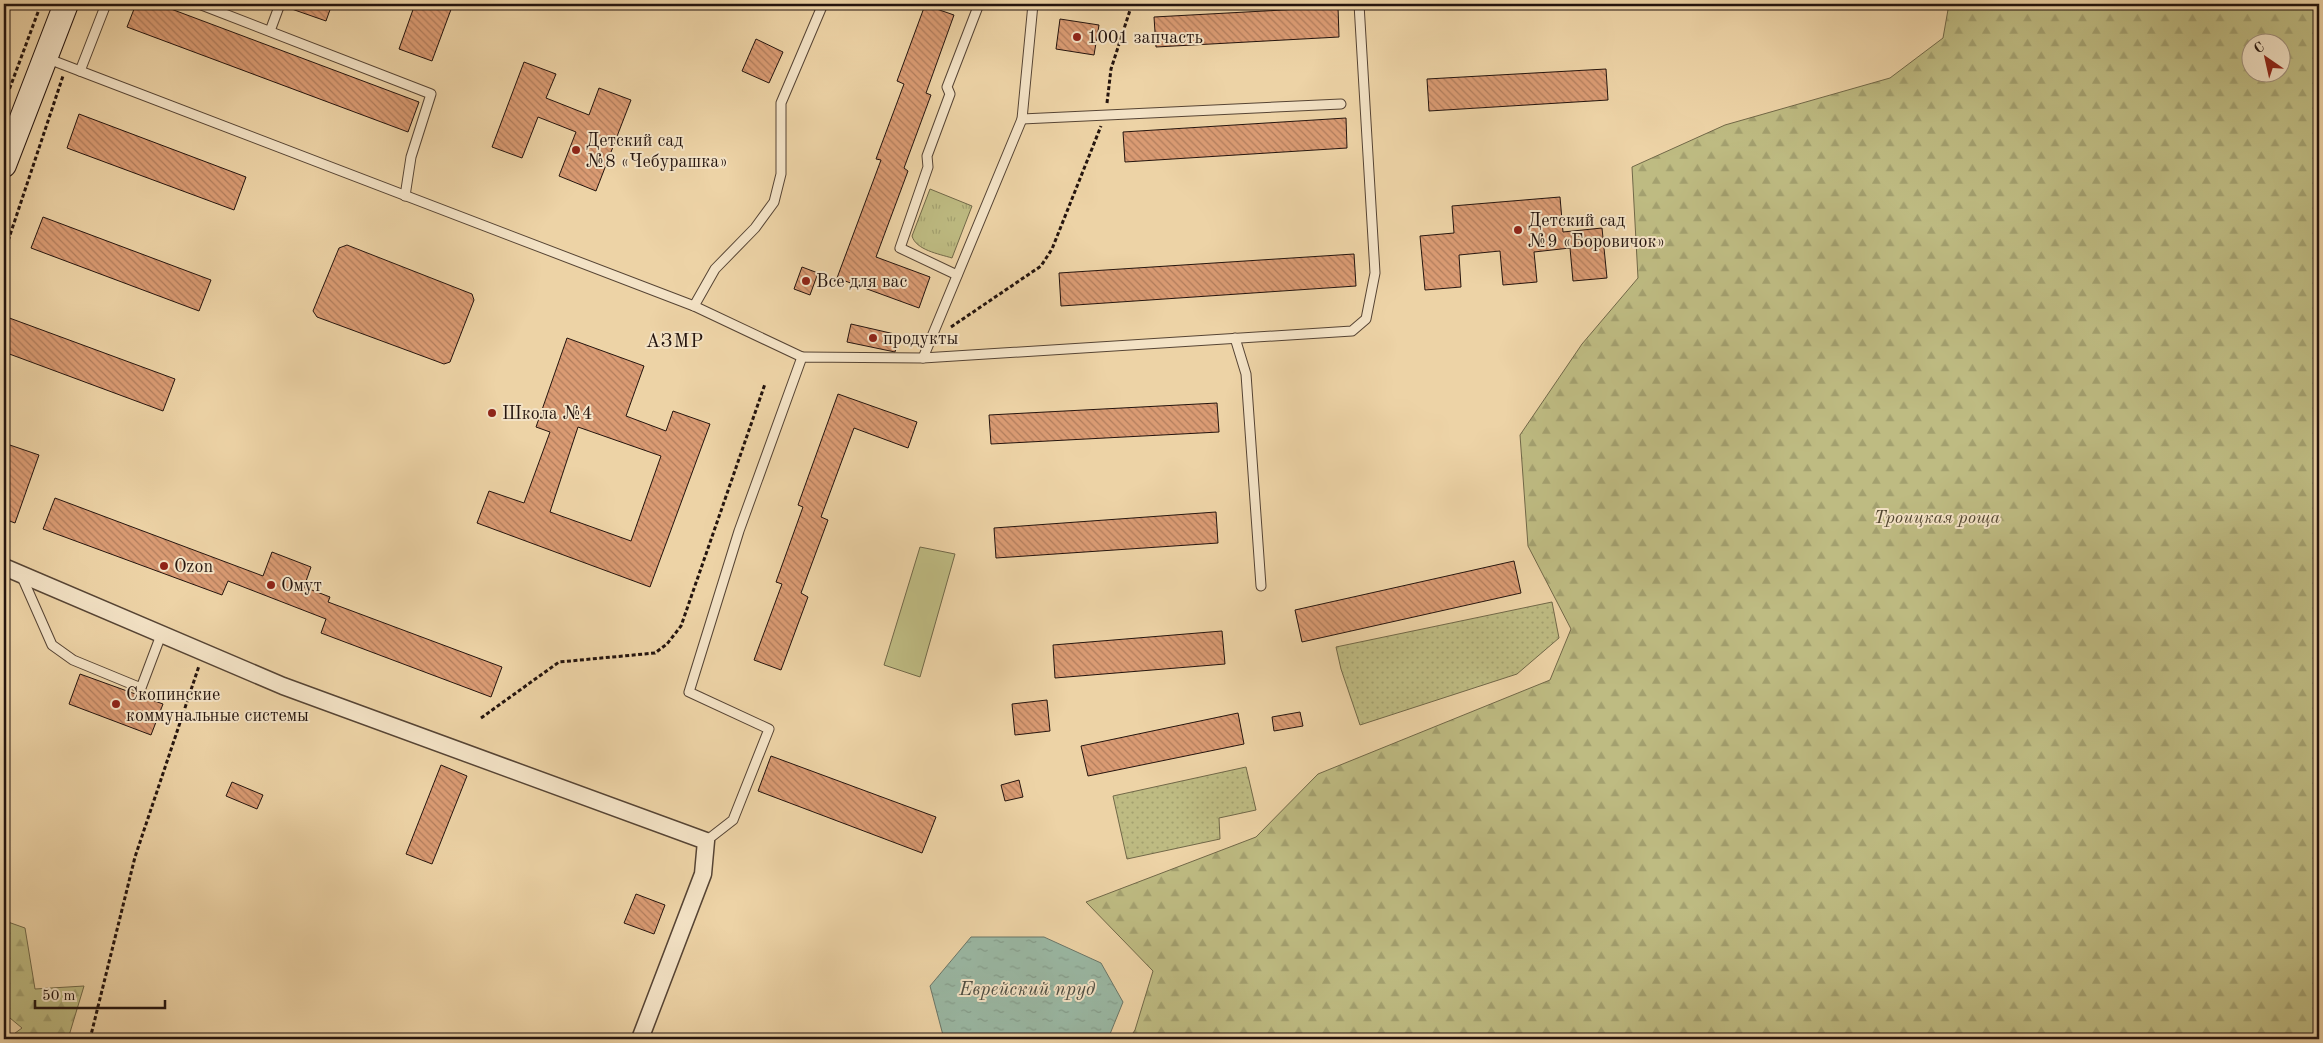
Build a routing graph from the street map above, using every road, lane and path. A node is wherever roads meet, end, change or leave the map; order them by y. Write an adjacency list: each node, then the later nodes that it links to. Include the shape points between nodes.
1 (41, 4): 14 (path)
2 (66, 4): 12 (main road)
3 (106, 4): 13 (lane)
4 (199, 4): 11 (lane)
5 (280, 4): 11 (lane)
6 (823, 4): 22 (lane, via 781,103 781,174 774,202 755,228 715,269)
7 (979, 4): 21 (lane, via 948,87 950,94 900,248)
8 (1033, 4): 17 (lane)
9 (1132, 4): 16 (path, via 1111,69)
10 (1359, 4): 23 (lane, via 1375,273 1366,319 1352,332)
11 (270, 31): 19 (lane, via 431,94 411,156)
12 (56, 62): 13 (lane); 18 (main road, via 14,130); 20 (path)
13 (80, 71): 19 (lane)
14 (4, 104)
15 (1341, 104): 16 (lane)
16 (1106, 115): 17 (lane); 24 (path, via 1052,249 1040,266)
17 (1022, 119): 21 (lane)
18 (4, 165)
19 (405, 196): 22 (lane)
20 (4, 253)
21 (957, 275): 24 (lane)
22 (694, 306): 25 (lane)
23 (1236, 338): 26 (lane); 30 (lane, via 1246,374)
24 (930, 341): 26 (lane)
25 (802, 357): 26 (lane); 34 (lane, via 739,531 689,692 769,729 733,820)
26 (923, 358)
27 (765, 384): 33 (path, via 681,626 667,644 655,653 559,662)
28 (4, 567): 29 (street)
29 (22, 576): 31 (street); 31 (lane, via 52,645 73,660 141,688)
30 (1261, 586)
31 (161, 634): 32 (street)
32 (203, 652): 34 (street, via 283,686); 35 (path, via 135,856)
33 (481, 718)
34 (706, 841): 36 (street, via 703,874)
35 (90, 1039)
36 (640, 1039)

